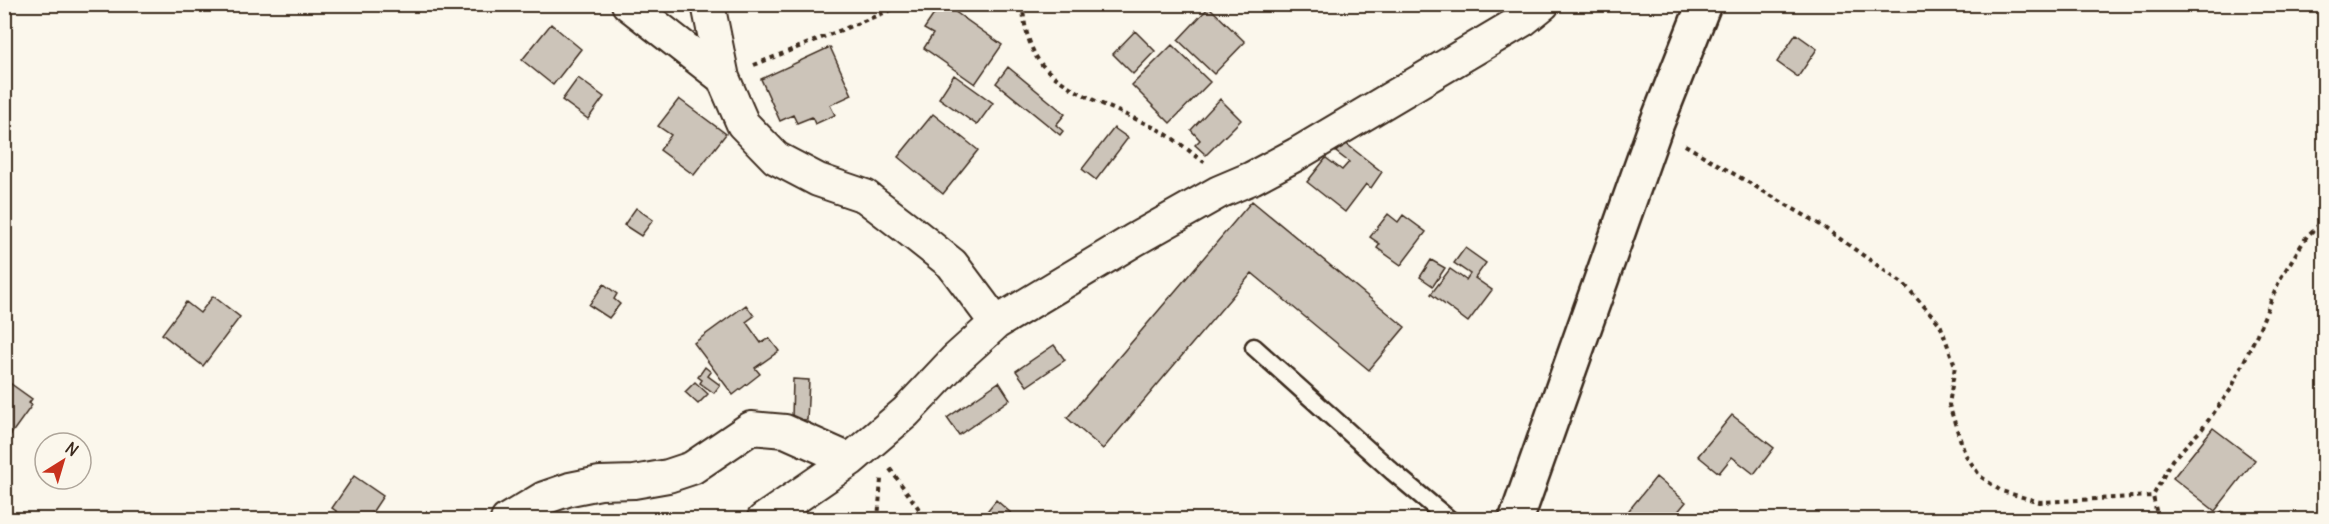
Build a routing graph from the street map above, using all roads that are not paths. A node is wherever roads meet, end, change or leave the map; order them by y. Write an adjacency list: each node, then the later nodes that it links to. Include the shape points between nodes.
1 (628, 4): 5 (street)
2 (708, 4): 5 (street)
3 (1543, 4): 6 (street, via 1523,20 1326,137 1218,192)
4 (1704, 4): 12 (street)
5 (723, 78): 6 (street, via 743,124 776,158 818,180 865,196 952,264)
6 (996, 323): 8 (street, via 906,412)
7 (1254, 347): 11 (lane)
8 (850, 460): 9 (street, via 785,431 751,428 692,468 668,476 570,489 544,498); 10 (street)
9 (507, 519)
10 (763, 519)
11 (1450, 519)
12 (1516, 519)

